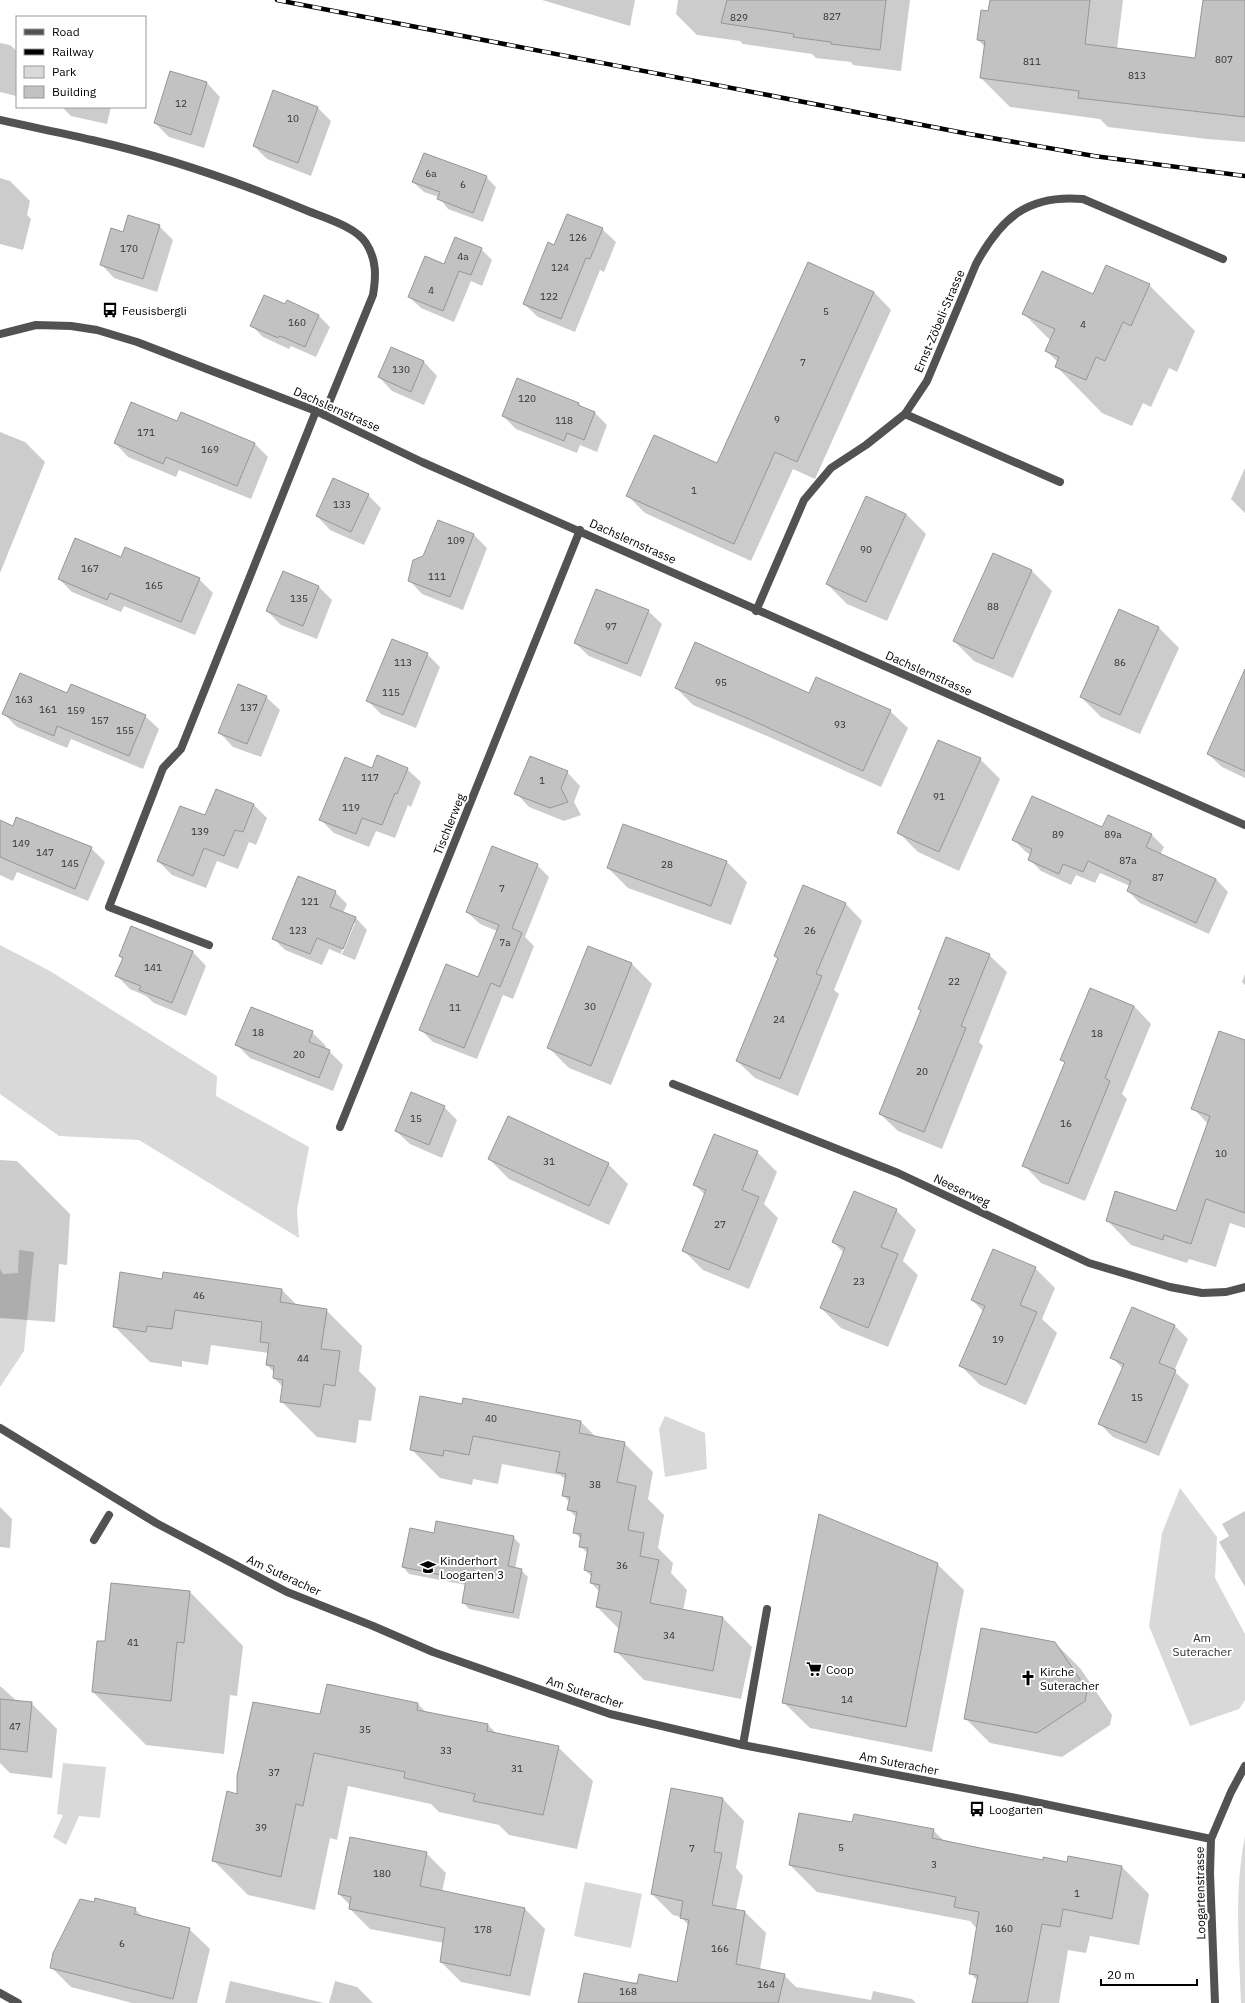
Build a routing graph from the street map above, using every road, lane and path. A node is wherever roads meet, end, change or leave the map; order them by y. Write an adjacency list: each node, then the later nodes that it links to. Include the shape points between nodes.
1 (0, 120): 4 (street, via 93,140 184,166 272,196 342,225 366,242 377,275 373,295)
2 (1223, 258): 5 (street, Ernst-Zöbeli-Strasse, via 1083,199 1047,199 1028,206 1008,220 986,246 927,381)
3 (0, 334): 4 (street, Dachslernstrasse, via 36,325 97,330 137,342)
4 (320, 413): 7 (street, Dachslernstrasse, via 422,462); 10 (street, via 182,749 163,768 109,907)
5 (906, 414): 6 (street); 8 (street, Ernst-Zöbeli-Strasse, via 831,468 804,500)
6 (1060, 482)
7 (580, 530): 8 (street, Dachslernstrasse); 12 (street, Tischlerweg)
8 (756, 610): 9 (street, Dachslernstrasse)
9 (1245, 825)
10 (210, 945)
11 (673, 1084): 13 (street, Neeserweg, via 898,1173 1089,1263 1170,1287 1202,1293 1226,1292)
12 (340, 1127)
13 (1245, 1287)
14 (0, 1428): 18 (street, Am Suteracher, via 156,1523 288,1592 433,1652 610,1714)
15 (109, 1515): 16 (street)
16 (94, 1540)
17 (767, 1609): 18 (street)
18 (744, 1744): 20 (street, Am Suteracher)
19 (1245, 1766): 20 (street, Loogartenstrasse)
20 (1211, 1839): 23 (street, Loogartenstrasse)
21 (0, 1993): 22 (street)
22 (18, 2003)
23 (1215, 2003)

